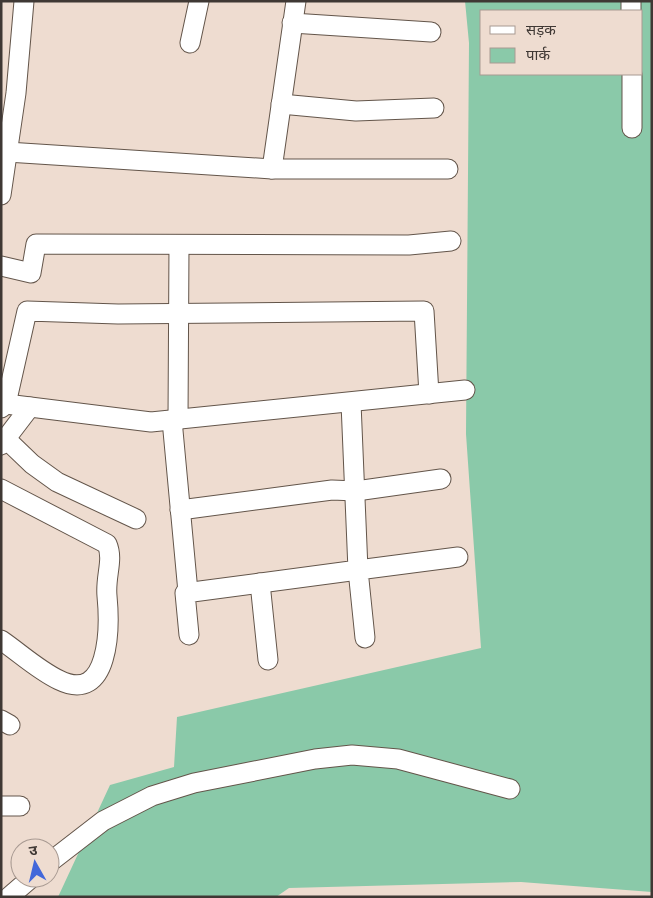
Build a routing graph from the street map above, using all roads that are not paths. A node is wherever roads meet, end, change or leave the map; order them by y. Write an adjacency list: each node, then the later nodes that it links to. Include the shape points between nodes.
1 (24, 1): 11 (street)
2 (199, 1): 6 (street)
3 (296, 1): 4 (street)
4 (292, 23): 5 (street); 8 (street)
5 (431, 32)
6 (190, 43)
7 (632, 75): 10 (street)
8 (281, 104): 9 (street, via 356,111); 12 (street)
9 (434, 108)
10 (632, 128)
11 (7, 152): 12 (street); 14 (street)
12 (272, 169): 13 (street)
13 (448, 169)
14 (1, 194)
15 (452, 242): 16 (street, via 409,245)
16 (179, 245): 17 (street, via 36,244 31,272); 18 (street)
17 (1, 266)
18 (178, 313): 20 (street, via 424,311); 22 (street, via 27,311); 24 (street)
19 (465, 390): 20 (street)
20 (429, 394): 21 (street)
21 (351, 403): 24 (street); 28 (street)
22 (3, 406): 23 (street)
23 (30, 407): 24 (street, via 151,422); 25 (street)
24 (175, 420): 29 (street)
25 (4, 442): 30 (street, via 57,482)
26 (441, 480): 28 (street)
27 (1, 489): 37 (street, via 107,544 111,554 105,582 109,617 107,634 100,671 90,682 73,685 58,680)
28 (356, 491): 29 (street, via 332,490); 32 (street)
29 (180, 510): 34 (street)
30 (136, 519)
31 (458, 557): 32 (street)
32 (358, 570): 33 (street); 36 (street)
33 (260, 583): 34 (street); 38 (street)
34 (188, 592): 35 (street, via 185,593)
35 (189, 635)
36 (364, 638)
37 (1, 640)
38 (268, 660)
39 (510, 788): 42 (street, via 398,759 352,755 315,759 194,783 152,796 103,820)
40 (1, 806): 41 (street)
41 (20, 806)
42 (60, 854)
43 (19, 888): 44 (street)
44 (9, 897)

